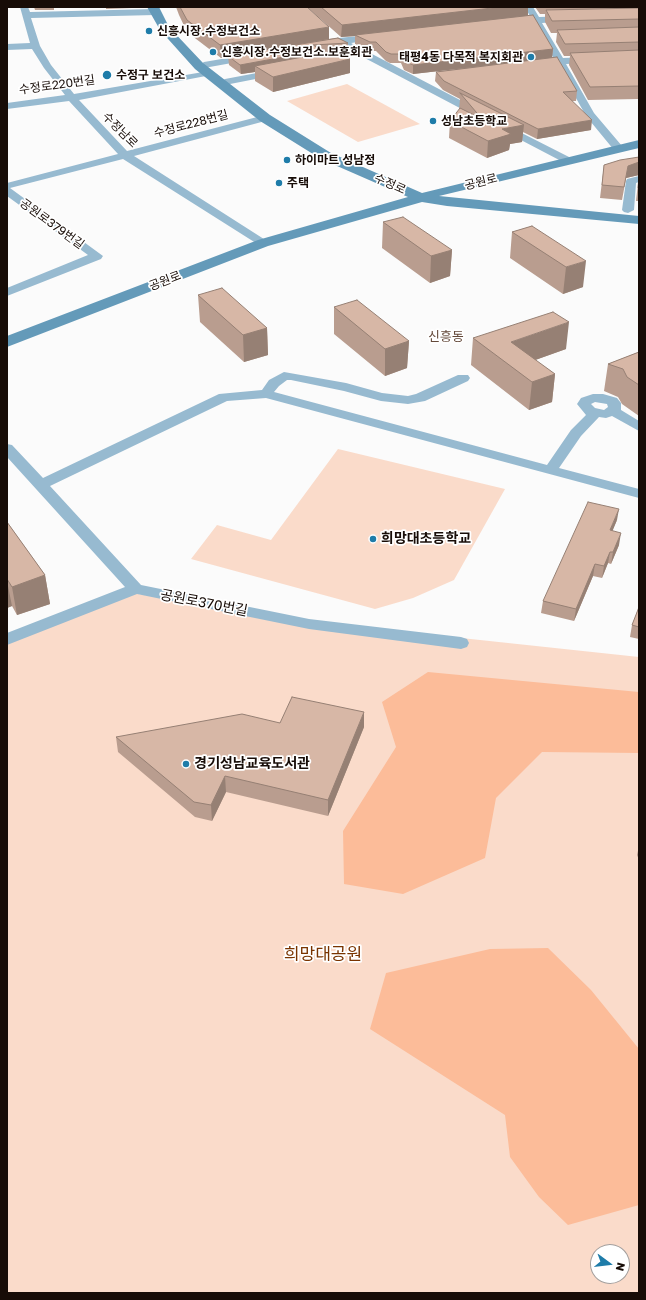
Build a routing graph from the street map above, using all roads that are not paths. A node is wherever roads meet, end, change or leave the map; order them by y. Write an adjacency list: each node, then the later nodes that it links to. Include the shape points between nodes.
1 (529, 7): 5 (street)
2 (565, 7): 5 (street, via 576,20)
3 (156, 9): 4 (street); 21 (main road, 수정로, via 172,40)
4 (25, 11): 10 (street, 수정남로)
5 (537, 19): 6 (street); 19 (street, via 551,38)
6 (500, 23)
7 (329, 33): 9 (street)
8 (384, 36): 9 (street)
9 (339, 42): 12 (street); 14 (street)
10 (35, 46): 11 (street); 26 (street, 수정남로)
11 (7, 47)
12 (308, 47)
13 (589, 48): 18 (street)
14 (366, 54): 16 (street); 24 (street)
15 (262, 55): 21 (street, 수정로220번길)
16 (351, 57)
17 (639, 58): 18 (street)
18 (597, 60): 19 (street)
19 (560, 61): 20 (street); 30 (street, via 590,114)
20 (525, 65)
21 (205, 69): 25 (main road, 수정로); 26 (street, 수정로220번길, via 83,96); 28 (main road, 수정로)
22 (288, 70): 25 (street)
23 (428, 78): 24 (street)
24 (414, 79): 33 (street)
25 (225, 82): 37 (main road, 수정로, via 279,119 346,157)
26 (70, 96): 27 (street, 수정로220번길); 32 (street, 수정남로)
27 (7, 106)
28 (265, 118): 32 (street, 수정로228번길); 39 (main road, 수정로, via 326,156)
29 (639, 144): 30 (main road, 공원로)
30 (618, 148): 33 (main road, 공원로)
31 (639, 154): 38 (main road, 공원로)
32 (124, 155): 35 (street, 수정로228번길); 43 (street, 수정남로)
33 (567, 160): 37 (main road, 공원로)
34 (639, 179): 40 (street, via 631,181)
35 (7, 186)
36 (7, 191): 44 (street, 공원로379번길, via 98,256)
37 (443, 197): 38 (main road, 공원로); 39 (main road, 공원로); 41 (main road, 수정로); 42 (main road, 공원로)
38 (467, 197): 40 (main road)
39 (422, 198): 42 (main road, 공원로)
40 (634, 210)
41 (639, 220)
42 (325, 226): 43 (main road, 공원로)
43 (263, 243): 45 (main road, 공원로)
44 (7, 292)
45 (7, 342)
46 (463, 378): 47 (street, via 420,398 408,400 381,397 291,376 284,376 274,383)
47 (266, 394): 50 (street); 51 (street, via 224,397)
48 (639, 427): 50 (street, via 613,411 606,414 596,413 576,433)
49 (7, 448): 51 (street)
50 (551, 470): 52 (street)
51 (41, 486): 53 (street)
52 (639, 494)
53 (136, 589): 54 (street); 55 (street, 공원로370번길, via 309,624)
54 (7, 639)
55 (461, 643)

